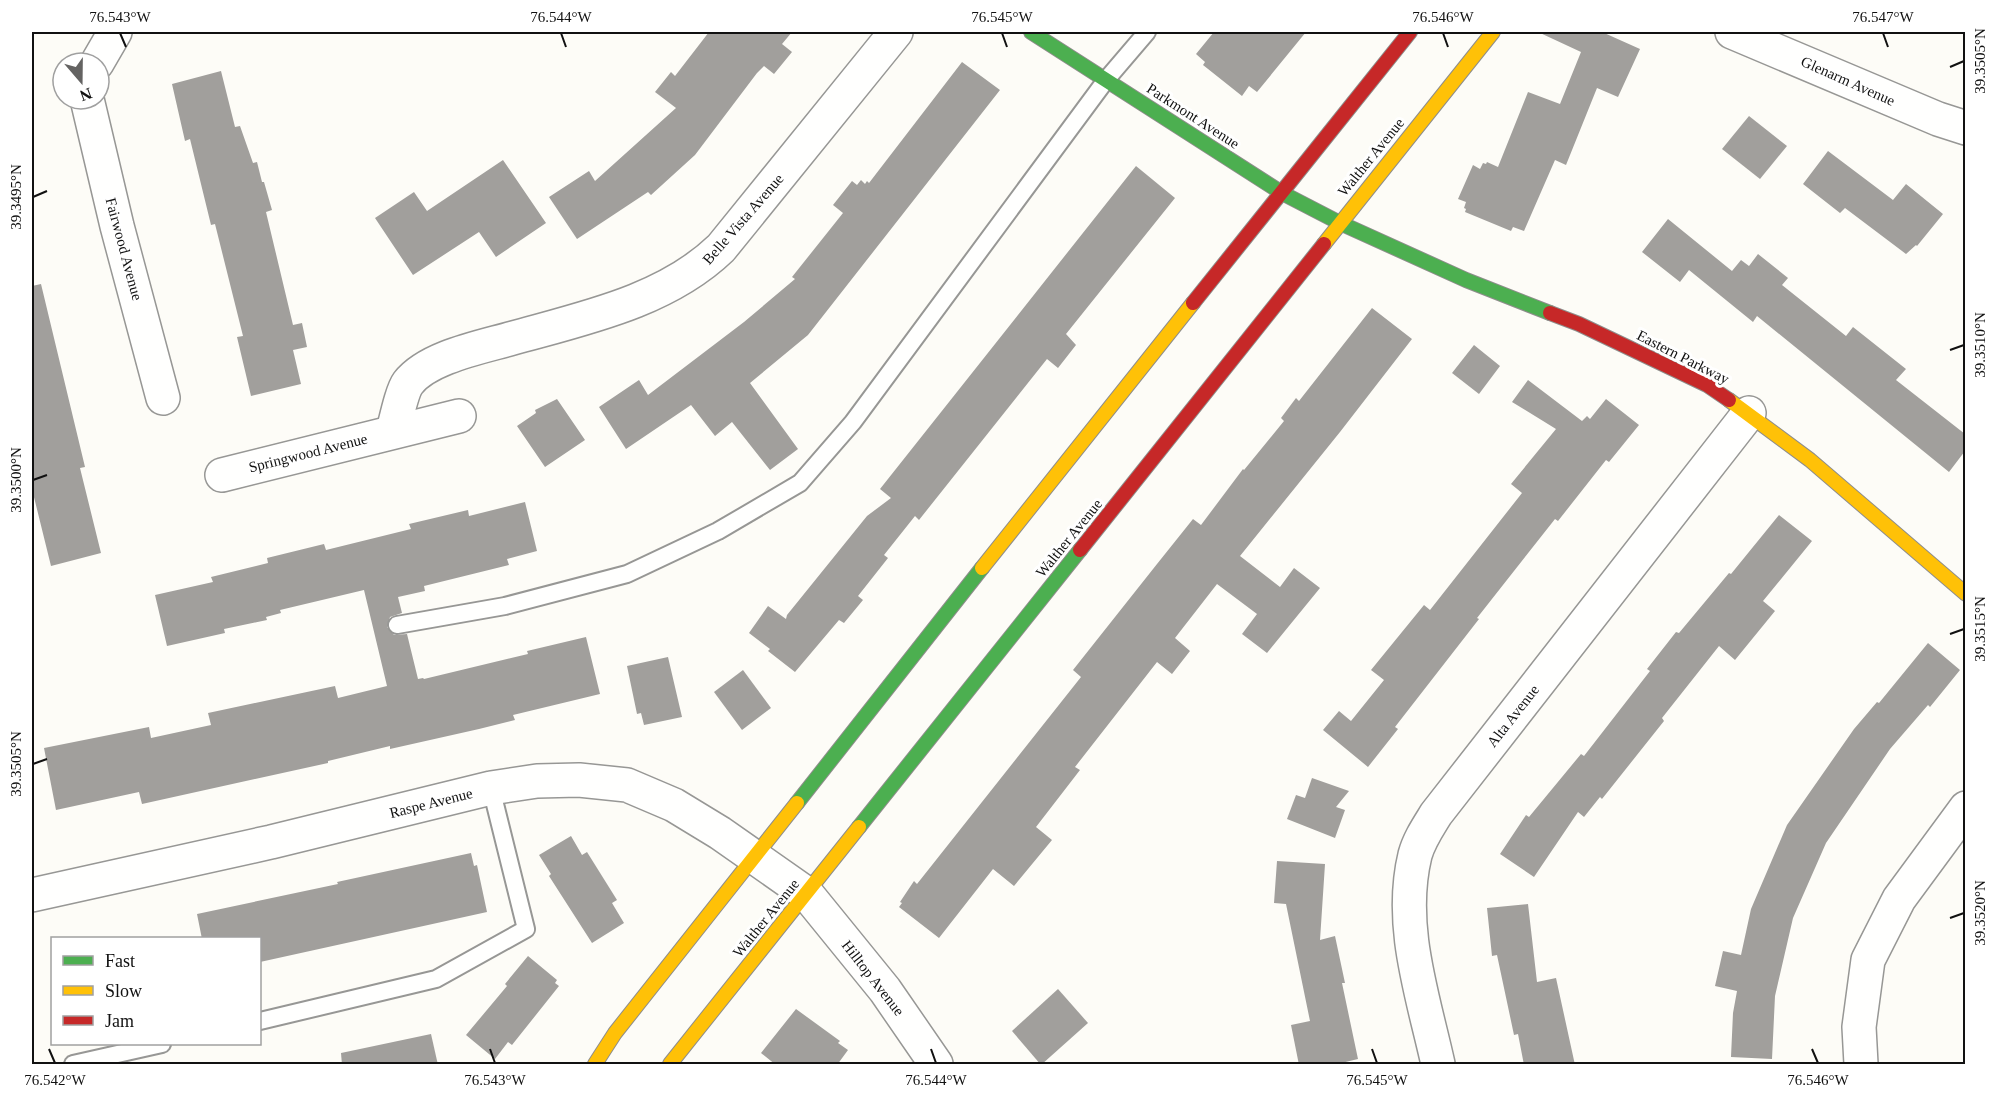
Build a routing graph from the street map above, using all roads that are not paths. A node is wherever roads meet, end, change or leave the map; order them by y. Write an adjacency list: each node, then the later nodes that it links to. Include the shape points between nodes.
1 (115, 32): 8 (street)
2 (896, 32): 17 (street, Belle Vista Avenue, via 704,265 662,289 601,313 466,351 428,367 408,384)
3 (1031, 32): 9 (main road, Parkmont Avenue)
4 (1147, 32): 9 (lane)
5 (1410, 32): 12 (main road)
6 (1493, 32): 13 (main road, Walther Avenue)
7 (1732, 32): 11 (street, Glenarm Avenue)
8 (104, 51)
9 (1106, 80): 12 (main road, Parkmont Avenue); 20 (lane, via 853,422 800,483 718,531 627,574 505,606)
10 (90, 111): 14 (street, Fairwood Avenue)
11 (1965, 128)
12 (1282, 193): 13 (main road, Parkmont Avenue); 23 (main road)
13 (1340, 223): 15 (main road, Eastern Parkway, via 1657,360 1707,385); 24 (main road, Walther Avenue)
14 (163, 398)
15 (1749, 413): 19 (main road, Eastern Parkway, via 1810,460); 32 (street, Alta Avenue, via 1424,834 1408,899 1411,942)
16 (459, 416): 17 (street, Springwood Avenue)
17 (393, 431): 18 (street, Springwood Avenue)
18 (222, 475)
19 (1965, 594)
20 (397, 626)
21 (491, 788): 23 (street, Raspe Avenue, via 579,780 627,785 674,805); 25 (street, Raspe Avenue); 26 (lane, via 526,929 436,979)
22 (1965, 808): 33 (street, via 1899,899 1869,960 1859,1027)
23 (755, 857): 24 (street, Raspe Avenue); 30 (main road, via 615,1033)
24 (807, 894): 28 (street, Hilltop Avenue, via 885,990); 31 (main road, Walther Avenue)
25 (32, 896)
26 (261, 1021)
27 (158, 1045): 29 (lane)
28 (935, 1064)
29 (73, 1065)
30 (595, 1065)
31 (670, 1065)
32 (1438, 1065)
33 (1861, 1065)

